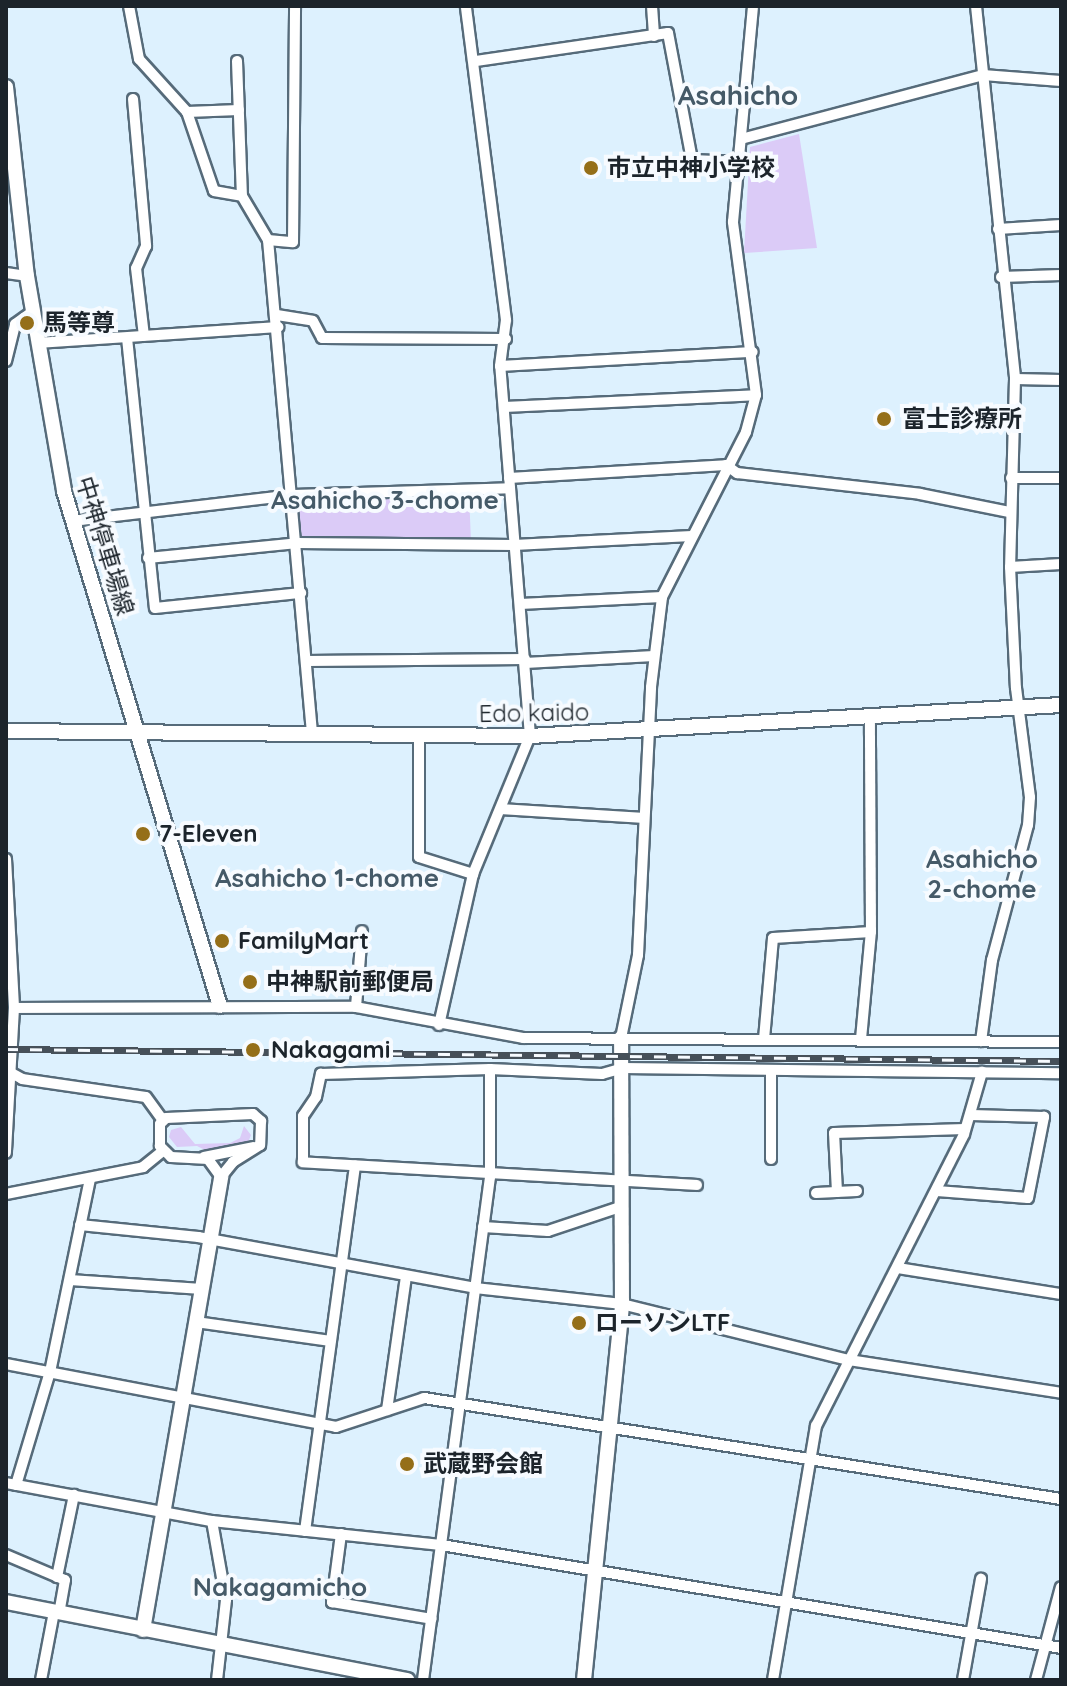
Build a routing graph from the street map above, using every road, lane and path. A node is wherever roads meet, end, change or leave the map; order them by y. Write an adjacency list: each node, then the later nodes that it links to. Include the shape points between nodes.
1 (129, 6): 16 (street, via 139,59)
2 (295, 6): 22 (street, via 293,242)
3 (466, 6): 9 (street)
4 (652, 6): 7 (street)
5 (753, 6): 17 (street)
6 (976, 6): 10 (street)
7 (654, 36): 9 (street); 18 (street, via 668,33 692,160)
8 (237, 61): 15 (street)
9 (476, 61): 32 (street)
10 (983, 75): 11 (street); 17 (street); 21 (street)
11 (1061, 81)
12 (6, 87): 14 (street, 中神停車場線)
13 (133, 99): 30 (street, via 146,246 136,268)
14 (7, 109): 25 (street, 中神停車場線)
15 (239, 110): 16 (street); 19 (street)
16 (187, 112): 19 (street, via 214,191)
17 (741, 139): 18 (street)
18 (739, 162): 34 (street, via 733,252)
19 (242, 196): 22 (street)
20 (1061, 225): 21 (street)
21 (998, 229): 26 (street)
22 (268, 240): 28 (street, via 270,311)
23 (6, 273): 25 (street)
24 (1061, 275): 26 (street)
25 (27, 276): 27 (street, 中神停車場線)
26 (1001, 277): 37 (street)
27 (32, 312): 33 (street, 中神停車場線); 35 (street, via 15,324)
28 (277, 315): 29 (street); 32 (street, via 313,321 322,338)
29 (278, 327): 30 (street); 45 (street)
30 (144, 336): 31 (street)
31 (127, 338): 33 (street); 46 (street)
32 (506, 339): 36 (street)
33 (37, 343): 48 (street, 中神停車場線)
34 (753, 352): 36 (street); 39 (street)
35 (6, 361)
36 (500, 366): 40 (street)
37 (1015, 379): 38 (street); 42 (street)
38 (1061, 380)
39 (756, 395): 40 (street); 41 (street, via 746,432)
40 (504, 407): 44 (street)
41 (726, 465): 44 (street); 47 (street, via 737,473 920,494); 49 (street)
42 (1011, 478): 43 (street); 47 (street)
43 (1061, 478)
44 (509, 483): 45 (street); 51 (street)
45 (293, 495): 46 (street); 50 (street)
46 (144, 512): 48 (street); 52 (street)
47 (1009, 512): 54 (street)
48 (72, 521): 64 (street, 中神停車場線)
49 (692, 536): 51 (street); 56 (street)
50 (297, 543): 51 (street); 52 (street); 55 (street)
51 (514, 545): 57 (street)
52 (148, 558): 55 (street, via 155,608)
53 (1061, 564): 54 (street)
54 (1010, 567): 62 (street)
55 (301, 593): 59 (street)
56 (662, 597): 57 (street); 58 (street)
57 (520, 604): 60 (street)
58 (654, 656): 60 (street); 66 (street)
59 (307, 661): 60 (street); 67 (street)
60 (525, 661): 69 (street)
61 (1061, 705): 62 (street, Edo kaido)
62 (1019, 708): 63 (street, Edo kaido); 85 (street, via 1028,825 992,960)
63 (870, 717): 66 (street, Edo kaido); 76 (street)
64 (139, 728): 65 (street, Edo kaido); 67 (street, Edo kaido); 77 (street, 中神停車場線)
65 (6, 731)
66 (650, 732): 69 (street, Edo kaido); 71 (street)
67 (312, 734): 68 (street, Edo kaido)
68 (419, 735): 69 (street, Edo kaido); 73 (street, via 419,857)
69 (530, 736): 70 (street)
70 (501, 809): 71 (street); 73 (street)
71 (644, 818): 82 (street, via 638,955)
72 (6, 859): 74 (street)
73 (473, 874): 80 (street)
74 (6, 901): 79 (street)
75 (362, 931): 78 (street)
76 (871, 932): 83 (street, via 773,938); 84 (street)
77 (220, 1006): 78 (street); 79 (street)
78 (356, 1007): 80 (street)
79 (14, 1008): 81 (street)
80 (439, 1025): 82 (street, via 523,1038)
81 (10, 1028): 90 (street)
82 (621, 1038): 83 (street); 87 (street)
83 (764, 1039): 84 (street)
84 (861, 1039): 85 (street)
85 (981, 1041): 86 (street)
86 (1061, 1042)
87 (623, 1068): 88 (street, via 602,1074); 89 (street); 106 (street)
88 (490, 1069): 102 (street, via 321,1074 316,1097 303,1116 303,1162); 104 (street)
89 (771, 1070): 91 (street); 101 (street)
90 (10, 1072): 94 (street, via 146,1097); 95 (street)
91 (982, 1072): 92 (street); 93 (street)
92 (1061, 1073)
93 (971, 1115): 96 (street); 109 (street, via 1044,1117 1028,1198)
94 (163, 1120): 97 (street, via 256,1115); 98 (street)
95 (7, 1123): 99 (street)
96 (965, 1129): 109 (street); 110 (street, via 834,1133)
97 (260, 1141): 100 (street); 103 (street, via 258,1149 233,1162)
98 (163, 1151): 100 (street, via 171,1157); 105 (street, via 150,1165)
99 (6, 1153)
100 (204, 1157): 103 (street)
101 (771, 1159)
102 (355, 1165): 104 (street); 117 (street)
103 (221, 1177): 116 (street)
104 (490, 1177): 106 (street); 115 (street)
105 (90, 1178): 112 (street); 114 (street)
106 (623, 1181): 107 (street); 113 (street)
107 (697, 1185)
108 (857, 1191): 110 (street)
109 (937, 1191): 118 (street)
110 (837, 1192): 111 (street)
111 (816, 1193)
112 (6, 1194)
113 (623, 1206): 115 (street, via 548,1231); 124 (street)
114 (80, 1225): 116 (street, via 198,1237); 120 (street)
115 (483, 1227): 121 (street)
116 (210, 1243): 117 (street); 122 (street)
117 (342, 1264): 119 (street); 126 (street)
118 (898, 1268): 123 (street); 127 (street)
119 (406, 1276): 121 (street); 133 (street)
120 (70, 1280): 122 (street); 129 (street)
121 (475, 1288): 124 (street); 132 (street)
122 (202, 1289): 125 (street)
123 (1061, 1294)
124 (622, 1304): 127 (street); 135 (street)
125 (196, 1322): 126 (street); 131 (street)
126 (331, 1341): 134 (street)
127 (849, 1360): 130 (street); 136 (street, via 816,1426)
128 (6, 1364): 129 (street)
129 (50, 1372): 131 (street); 137 (street)
130 (1061, 1393)
131 (183, 1398): 134 (street); 140 (street)
132 (460, 1404): 133 (street, via 424,1398); 135 (street); 144 (street)
133 (387, 1410): 134 (street, via 336,1427)
134 (320, 1422): 142 (street)
135 (610, 1427): 136 (street); 146 (street)
136 (811, 1459): 139 (street); 151 (street)
137 (11, 1484): 138 (street)
138 (74, 1495): 140 (street); 147 (street)
139 (1061, 1499)
140 (163, 1513): 141 (street); 154 (street)
141 (212, 1521): 142 (street); 156 (street, via 226,1600)
142 (305, 1531): 143 (street)
143 (341, 1534): 144 (street); 153 (street, via 332,1602)
144 (441, 1545): 146 (street); 153 (street)
145 (6, 1555): 147 (street)
146 (595, 1571): 151 (street); 163 (street)
147 (57, 1577): 152 (street, via 65,1580)
148 (981, 1579): 155 (street)
149 (1061, 1587): 157 (street)
150 (6, 1602): 152 (street)
151 (790, 1602): 155 (street); 164 (street)
152 (56, 1612): 154 (street); 159 (street)
153 (432, 1619): 162 (street)
154 (143, 1630): 156 (street)
155 (972, 1632): 157 (street); 165 (street)
156 (224, 1646): 160 (street); 161 (street)
157 (1044, 1646): 158 (street); 166 (street)
158 (1061, 1648)
159 (41, 1680)
160 (217, 1680)
161 (403, 1680)
162 (423, 1680)
163 (584, 1680)
164 (773, 1680)
165 (963, 1680)
166 (1036, 1680)

